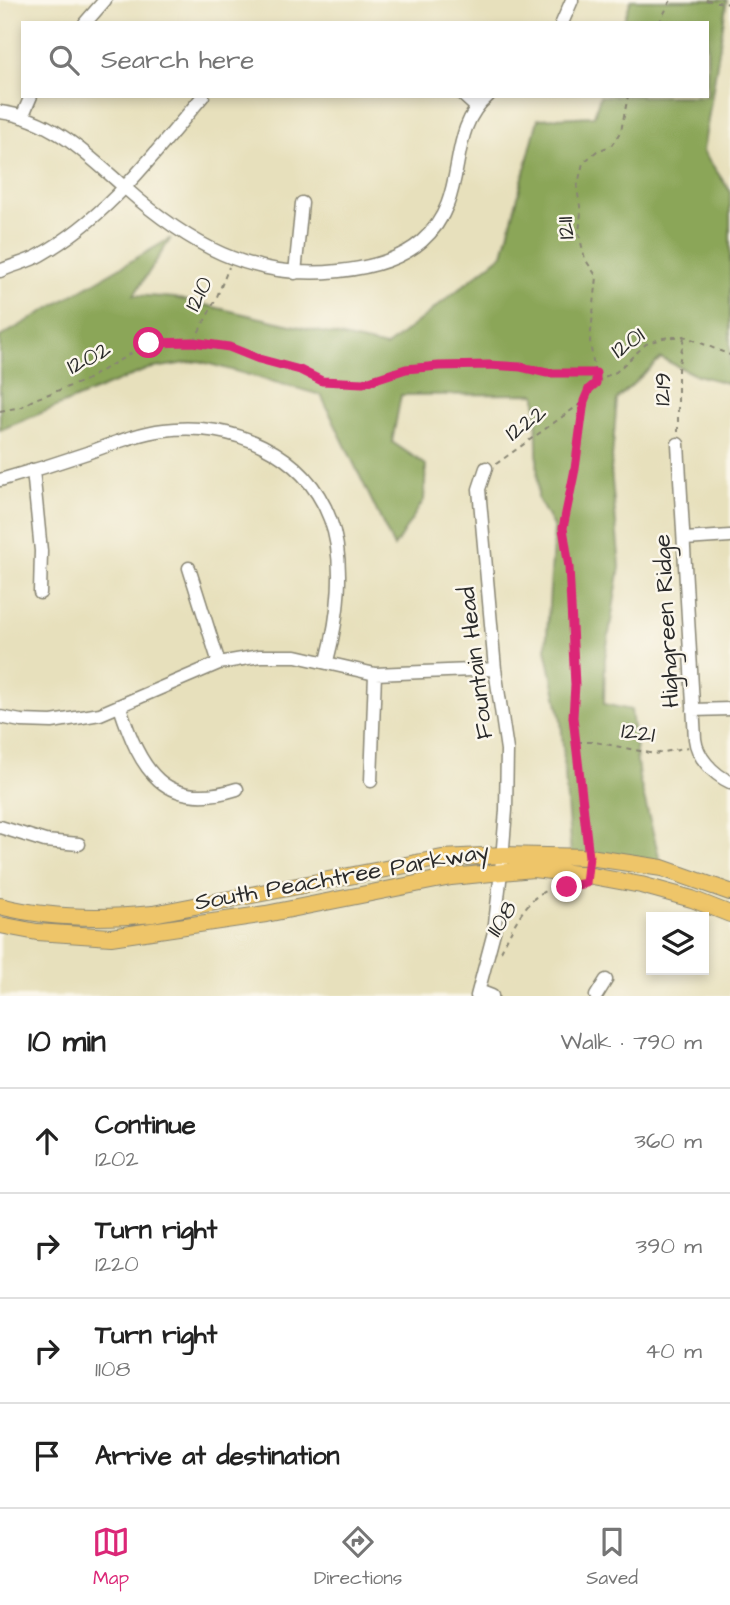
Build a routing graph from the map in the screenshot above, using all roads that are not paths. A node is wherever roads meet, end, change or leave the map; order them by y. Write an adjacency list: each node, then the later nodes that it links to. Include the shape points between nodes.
1 (105, 0): 3 (street)
2 (572, 0): 4 (street)
3 (87, 21)
4 (563, 21)
5 (30, 98): 11 (street)
6 (201, 98): 12 (street)
7 (466, 98): 9 (street)
8 (486, 98): 9 (street)
9 (475, 107): 15 (street, via 466,125 448,206 424,240 377,264 325,273)
10 (0, 112): 11 (street)
11 (22, 117): 12 (street, via 59,133)
12 (125, 188): 14 (street, via 55,246); 15 (street, via 169,225 232,260)
13 (302, 203): 15 (street)
14 (0, 271)
15 (295, 272)
16 (678, 444): 21 (street, Highgreen Ridge)
17 (486, 468): 26 (street, Fountain Head, via 479,489)
18 (33, 470): 19 (street); 23 (street); 24 (street, via 151,432 174,429 231,433 268,447 292,464 330,517 338,575 337,613)
19 (0, 480)
20 (730, 537): 21 (street)
21 (685, 539): 30 (street, Highgreen Ridge)
22 (189, 568): 25 (street)
23 (40, 593)
24 (327, 662): 25 (street, via 260,656); 27 (street)
25 (219, 663): 28 (street)
26 (495, 669): 27 (street); 37 (street, Fountain Head, via 507,750)
27 (375, 674): 32 (street)
28 (120, 708): 31 (street, via 52,722); 34 (street, via 139,756 162,783 191,796)
29 (730, 709): 30 (street)
30 (693, 710): 33 (street, Highgreen Ridge, via 696,745 708,765)
31 (0, 717)
32 (371, 781)
33 (730, 782)
34 (237, 789)
35 (0, 827): 36 (street, via 45,841)
36 (79, 844)
37 (503, 855): 38 (street, Fountain Head); 39 (main road, South Peachtree Parkway, via 589,857 663,868); 40 (main road, South Peachtree Parkway, via 442,858 127,917 70,917)
38 (501, 872): 41 (main road, South Peachtree Parkway, via 533,869 587,875 641,885); 42 (main road, South Peachtree Parkway, via 111,937); 44 (street, Fountain Head, via 494,932)
39 (730, 892)
40 (0, 906)
41 (730, 914)
42 (0, 925)
43 (606, 980): 46 (street)
44 (478, 994): 45 (street)
45 (492, 996)
46 (596, 996)

